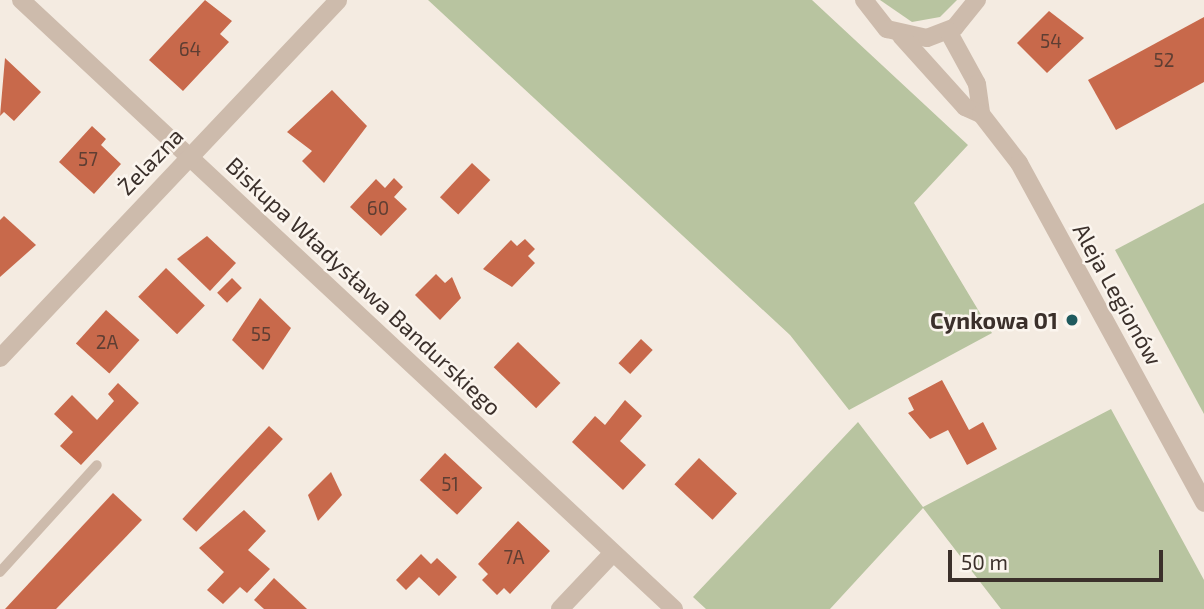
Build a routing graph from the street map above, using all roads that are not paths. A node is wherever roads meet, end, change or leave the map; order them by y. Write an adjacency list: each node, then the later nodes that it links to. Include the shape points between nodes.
1 (21, 0): 8 (street, Biskupa Władysława Bandurskiego)
2 (338, 0): 8 (street, Żelazna)
3 (864, 0): 6 (street, Aleja Legionów, via 876,19)
4 (977, 0): 5 (street)
5 (948, 31): 6 (street); 7 (street, Aleja Legionów, via 977,84)
6 (901, 36): 7 (street, Aleja Legionów, via 965,107)
7 (981, 114): 11 (street, Aleja Legionów, via 1019,163)
8 (189, 156): 9 (street, Żelazna); 12 (street, Biskupa Władysława Bandurskiego)
9 (0, 358)
10 (97, 466): 13 (lane)
11 (1204, 503)
12 (613, 553): 14 (street); 15 (street, Biskupa Władysława Bandurskiego)
13 (0, 572)
14 (560, 609)
15 (674, 609)

